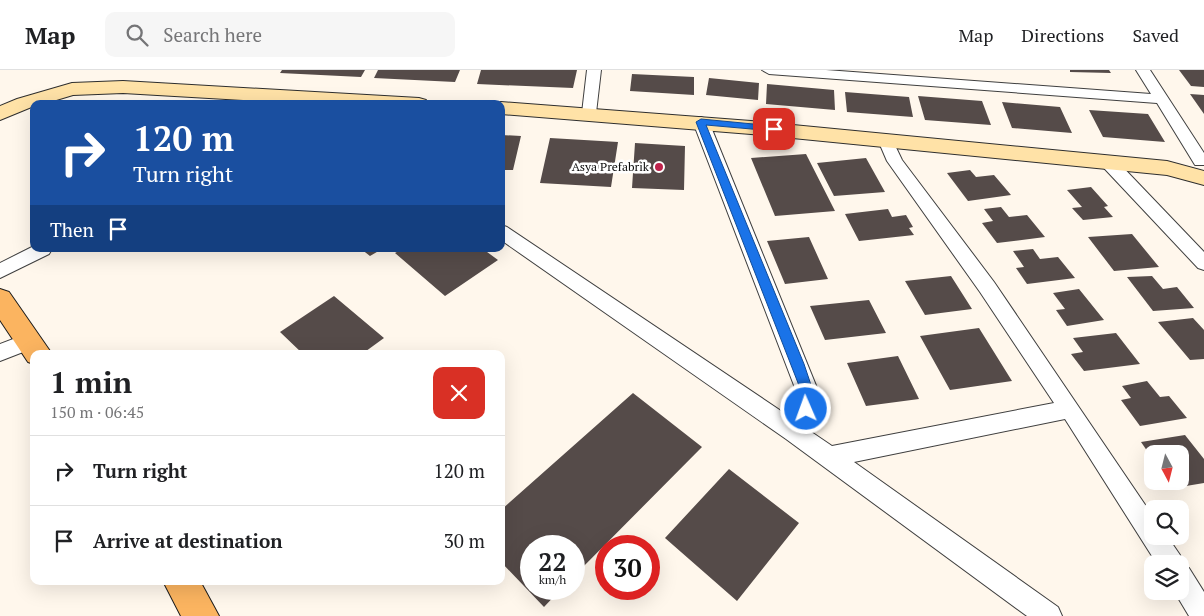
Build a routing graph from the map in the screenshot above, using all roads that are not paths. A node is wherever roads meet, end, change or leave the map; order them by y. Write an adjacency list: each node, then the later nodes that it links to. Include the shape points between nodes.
1 (594, 70): 9 (street)
2 (769, 70): 6 (street)
3 (1143, 70): 6 (street)
4 (36, 100): 5 (street, via 72,90 123,87)
5 (301, 100)
6 (1162, 100): 14 (street)
7 (30, 102): 10 (street)
8 (505, 108): 9 (street)
9 (589, 113): 11 (street)
10 (0, 114)
11 (701, 122): 12 (street); 23 (street, via 806,388 806,409)
12 (886, 140): 13 (street); 22 (street, via 895,161 987,287)
13 (1109, 163): 14 (street, via 1167,168); 17 (street)
14 (1203, 167)
15 (505, 234): 23 (street)
16 (37, 252): 18 (street)
17 (1204, 263)
18 (0, 271)
19 (0, 299): 20 (main road)
20 (33, 347): 21 (street)
21 (0, 354)
22 (1070, 409): 24 (street); 25 (street)
23 (794, 432): 24 (street)
24 (829, 457): 29 (street)
25 (1144, 522)
26 (182, 585): 28 (main road)
27 (1189, 592): 30 (street)
28 (201, 616)
29 (1049, 616)
30 (1204, 616)

